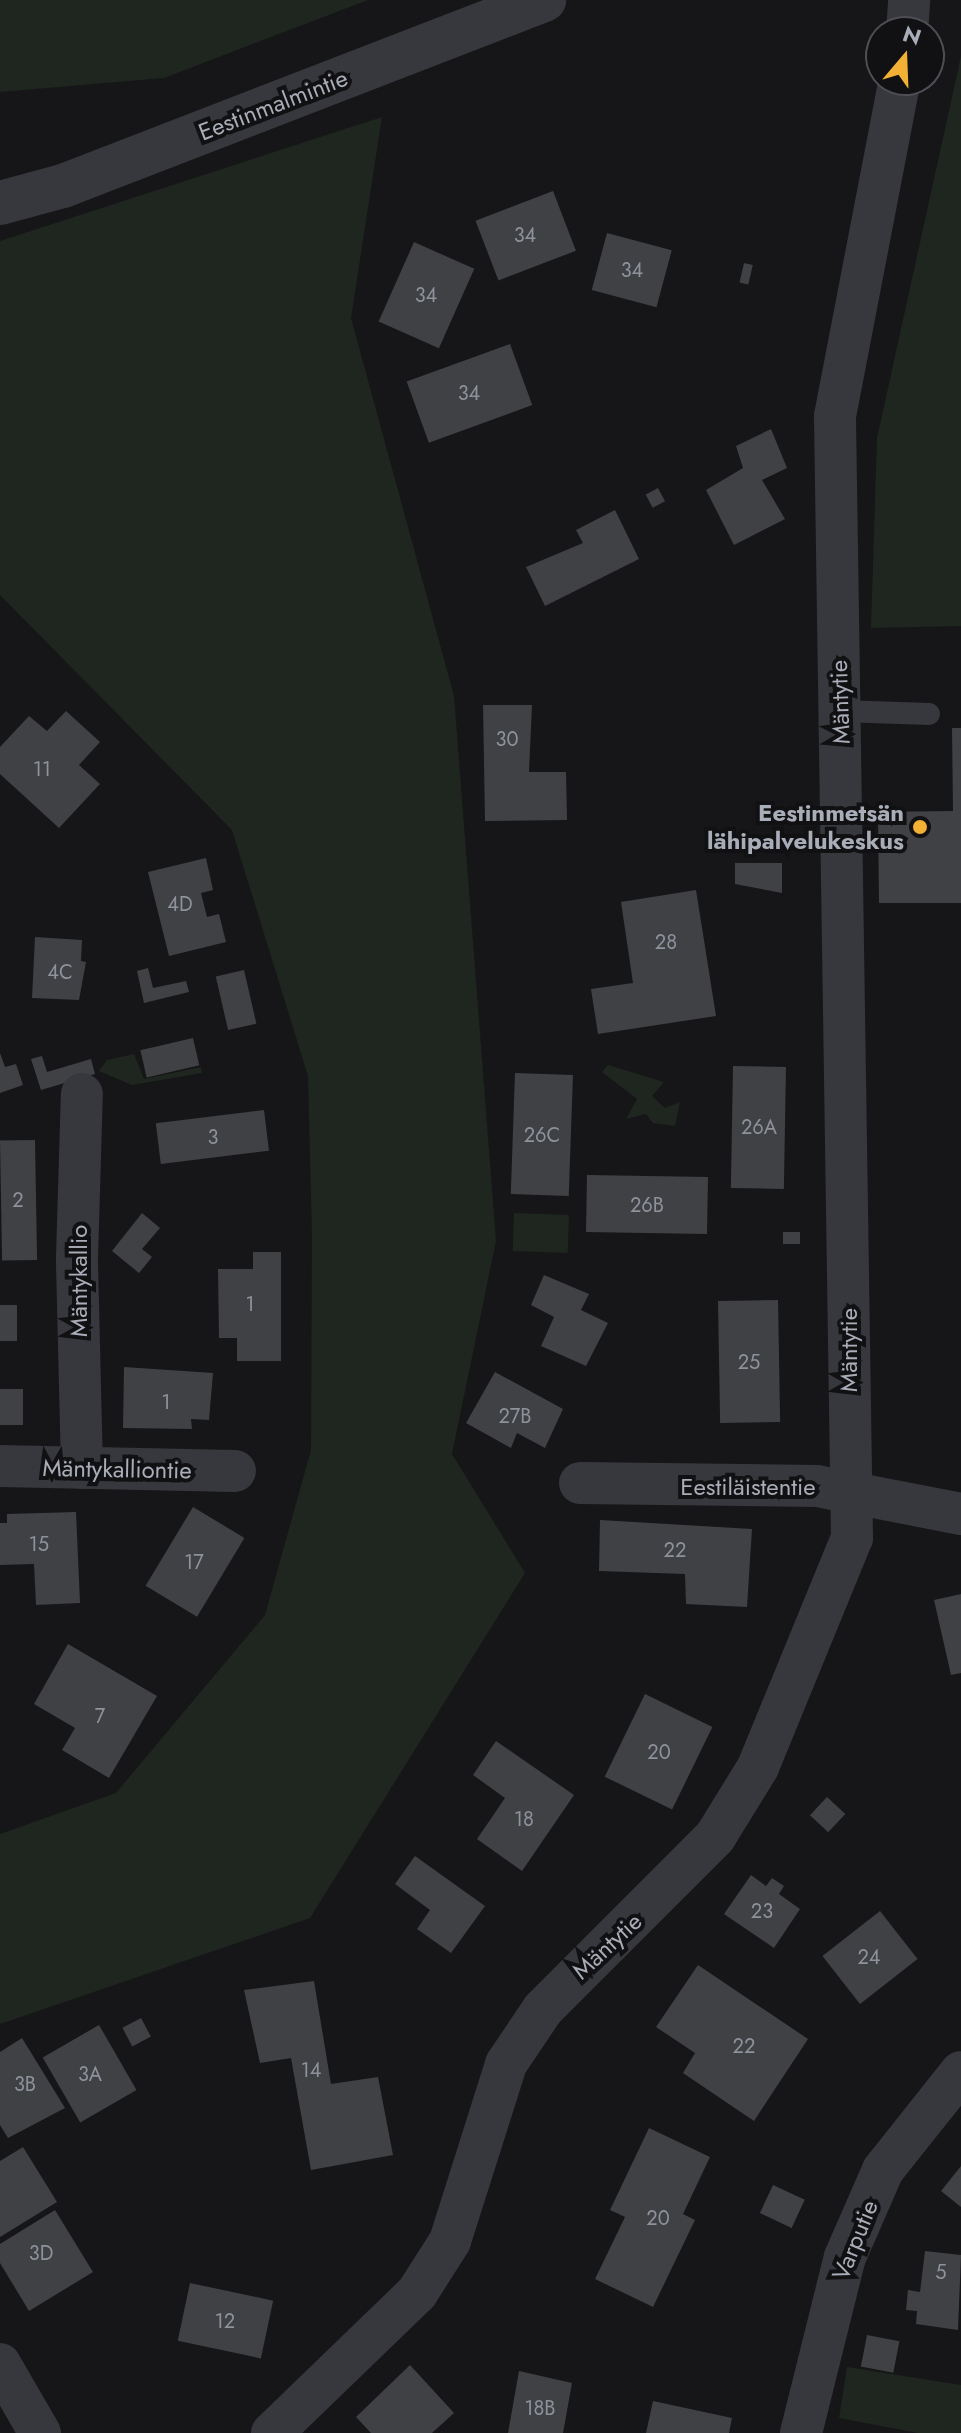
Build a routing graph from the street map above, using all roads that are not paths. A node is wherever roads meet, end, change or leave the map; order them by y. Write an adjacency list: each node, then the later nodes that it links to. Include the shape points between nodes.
1 (544, 0): 3 (street, Eestinmalmintie, via 63,186)
2 (897, 96): 4 (street, Mäntytie, via 835,416)
3 (0, 203)
4 (840, 711): 5 (lane); 11 (street, Mäntytie)
5 (929, 714)
6 (82, 1094): 8 (street, Mäntykallio, via 77,1258)
7 (0, 1466): 8 (street, Mäntykalliontie)
8 (82, 1468): 9 (street, Mäntykalliontie)
9 (235, 1471)
10 (580, 1483): 11 (street, Eestiläistentie, via 767,1483)
11 (854, 1491): 12 (street, Eestiläistentie); 16 (street, Mäntytie, via 852,1538 791,1694 722,1826 543,2009 506,2064 450,2241 417,2293)
12 (961, 1514)
13 (961, 2072): 17 (street, Varputie, via 883,2170 841,2271)
14 (0, 2364): 15 (street)
15 (40, 2433)
16 (272, 2433)
17 (801, 2433)

